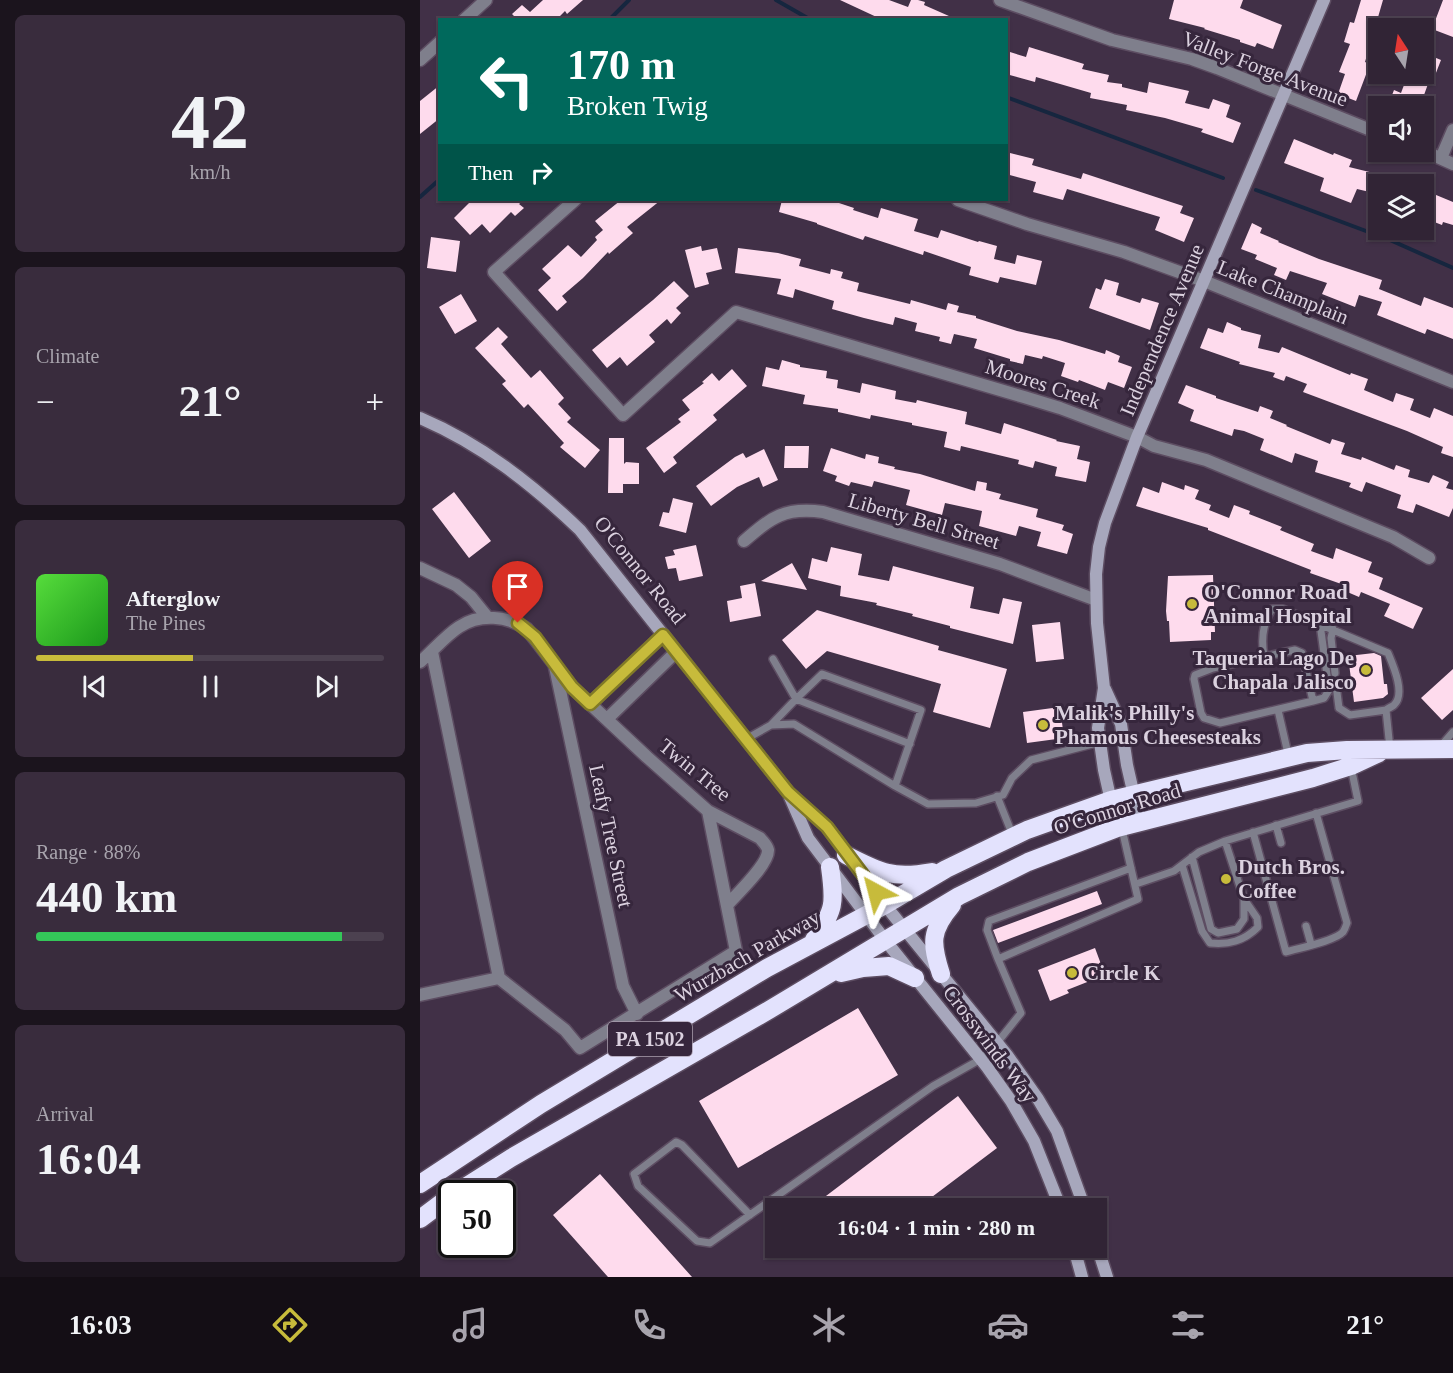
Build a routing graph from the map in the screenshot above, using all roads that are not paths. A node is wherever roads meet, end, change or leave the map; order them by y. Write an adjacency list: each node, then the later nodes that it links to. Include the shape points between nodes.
1 (486, 0): 4 (street)
2 (1000, 0): 7 (street, Valley Forge Avenue, via 1112,40 1192,59)
3 (1324, 0): 7 (main road, Independence Avenue)
4 (467, 18)
5 (438, 44): 6 (street)
6 (420, 60)
7 (1283, 95): 8 (street, Valley Forge Avenue); 15 (main road, Independence Avenue)
8 (1368, 130)
9 (1453, 130): 11 (street)
10 (1434, 156): 11 (street)
11 (1441, 158): 12 (street)
12 (1453, 164)
13 (574, 201): 18 (street, Moores Creek, via 494,272 623,415 736,312 1024,397)
14 (961, 201): 15 (street, Lake Champlain)
15 (1204, 281): 16 (street, Lake Champlain); 18 (main road, Independence Avenue)
16 (1453, 382)
17 (420, 418): 26 (main road, O'Connor Road, via 477,448 541,493 580,530)
18 (1137, 437): 20 (street, Moores Creek, via 1154,446 1206,460 1393,537); 22 (main road, Independence Avenue, via 1105,523 1099,547)
19 (744, 541): 22 (street, Liberty Bell Street, via 783,513 803,509 823,512 1000,564)
20 (1429, 558)
21 (423, 574): 23 (street, via 456,585)
22 (1096, 600): 35 (main road, Independence Avenue)
23 (488, 618): 27 (street, via 459,627); 32 (street, Twin Tree, via 518,623 535,637)
24 (1320, 624): 25 (lane); 29 (lane, via 1283,609 1272,609 1261,642); 37 (lane, via 1329,690 1324,698)
25 (1333, 629): 33 (lane); 40 (lane, via 1388,653 1396,670 1399,696)
26 (663, 635): 28 (main road, O'Connor Road); 38 (street)
27 (432, 652): 31 (street); 85 (street)
28 (676, 652): 41 (street); 44 (main road, O'Connor Road)
29 (1264, 656): 37 (lane, via 1295,650 1302,653); 39 (lane, via 1195,675 1201,713 1209,721 1220,723)
30 (773, 659): 36 (lane)
31 (420, 662)
32 (554, 663): 38 (street, Twin Tree); 88 (street, Leafy Tree Street, via 624,986)
33 (1335, 673)
34 (1336, 685): 40 (lane, via 1339,708 1350,715)
35 (1104, 688): 45 (main road, Independence Avenue, via 1098,728); 53 (main road, Independence Avenue, via 1121,724)
36 (796, 699): 42 (lane); 46 (lane); 46 (lane, via 822,674 921,710)
37 (1313, 701): 39 (lane)
38 (590, 704): 41 (street, Twin Tree)
39 (1278, 710): 49 (lane)
40 (1386, 710): 48 (lane)
41 (607, 719): 56 (street, Twin Tree)
42 (771, 725): 44 (lane); 51 (lane, via 794,724)
43 (1453, 732): 47 (lane)
44 (746, 739): 52 (main road, O'Connor Road)
45 (1100, 742): 54 (lane, via 1031,760 1012,778 1003,795); 55 (main road, Independence Avenue)
46 (910, 744): 51 (lane)
47 (1446, 749): 48 (highway, O'Connor Road)
48 (1387, 751): 49 (highway, O'Connor Road, via 1347,750); 50 (highway, O'Connor Road)
49 (1289, 758): 53 (highway, O'Connor Road)
50 (1351, 766): 57 (lane, via 1358,801); 58 (highway, O'Connor Road)
51 (895, 786): 54 (lane, via 928,804 976,802)
52 (788, 792): 65 (main road, O'Connor Road, via 827,827); 68 (main road, O'Connor Road, via 808,838)
53 (1134, 795): 55 (highway, O'Connor Road); 58 (main road, Independence Avenue)
54 (997, 796): 62 (lane)
55 (1111, 801): 60 (main road, Independence Avenue); 62 (highway, O'Connor Road)
56 (708, 811): 74 (street); 74 (street, Twin Tree, via 760,838 768,849 761,866)
57 (1316, 813): 59 (lane); 81 (lane, via 1347,923 1337,936)
58 (1140, 822): 60 (highway, O'Connor Road)
59 (1276, 825): 61 (lane); 64 (lane)
60 (1120, 827): 69 (lane); 72 (highway, O'Connor Road, via 1028,862)
61 (1253, 832): 63 (lane); 81 (lane, via 1286,951)
62 (1013, 836): 70 (highway, O'Connor Road)
63 (1225, 841): 66 (lane); 73 (lane)
64 (1281, 843)
65 (846, 855): 70 (highway, via 892,875 911,876); 75 (main road, O'Connor Road)
66 (1192, 857): 67 (lane); 73 (lane, via 1211,928 1218,933 1237,929 1244,919)
67 (1182, 865): 71 (lane); 73 (lane, via 1202,932 1210,943 1240,940 1258,927 1257,918)
68 (830, 867): 76 (main road, O'Connor Road); 80 (highway, via 834,905)
69 (1131, 868): 71 (lane); 82 (lane, via 989,921 987,930)
70 (946, 869): 75 (highway, O'Connor Road)
71 (1136, 884): 82 (lane, via 1138,900)
72 (959, 896): 78 (highway, O'Connor Road); 83 (highway, via 933,933 934,954)
73 (1244, 899)
74 (728, 905): 88 (street, via 736,950)
75 (885, 905): 76 (highway, Wurzbach Parkway / PA 1502); 78 (main road, O'Connor Road)
76 (866, 914): 79 (main road, Crosswinds Way); 80 (highway, Wurzbach Parkway / PA 1502)
77 (1306, 926): 81 (lane)
78 (905, 929): 79 (highway, PA 1502); 83 (main road, Crosswinds Way)
79 (885, 940): 84 (highway, PA 1502); 86 (main road, Crosswinds Way)
80 (812, 943): 92 (highway, Wurzbach Parkway / PA 1502, via 541,1104)
81 (1311, 944)
82 (998, 959): 89 (lane, via 1021,1013)
83 (941, 974): 89 (main road, Crosswinds Way)
84 (824, 977): 86 (highway, via 888,966); 91 (highway, PA 1502)
85 (499, 978): 87 (street); 88 (street, via 565,1030 580,1048)
86 (915, 978): 90 (main road, Crosswinds Way)
87 (420, 995)
88 (637, 1014)
89 (997, 1043): 90 (lane); 94 (main road, Crosswinds Way, via 1057,1131)
90 (981, 1059): 93 (main road, Crosswinds Way, via 1034,1141); 96 (lane, via 933,1086)
91 (476, 1180)
92 (420, 1184)
93 (1057, 1198)
94 (1081, 1198)
95 (438, 1206): 97 (highway, PA 1502)
96 (750, 1215): 96 (lane, via 710,1243 697,1241 638,1186 634,1174 676,1142)
97 (420, 1219)
98 (1077, 1258): 100 (main road)
99 (1101, 1258): 101 (main road)
100 (1082, 1277)
101 (1107, 1277)

